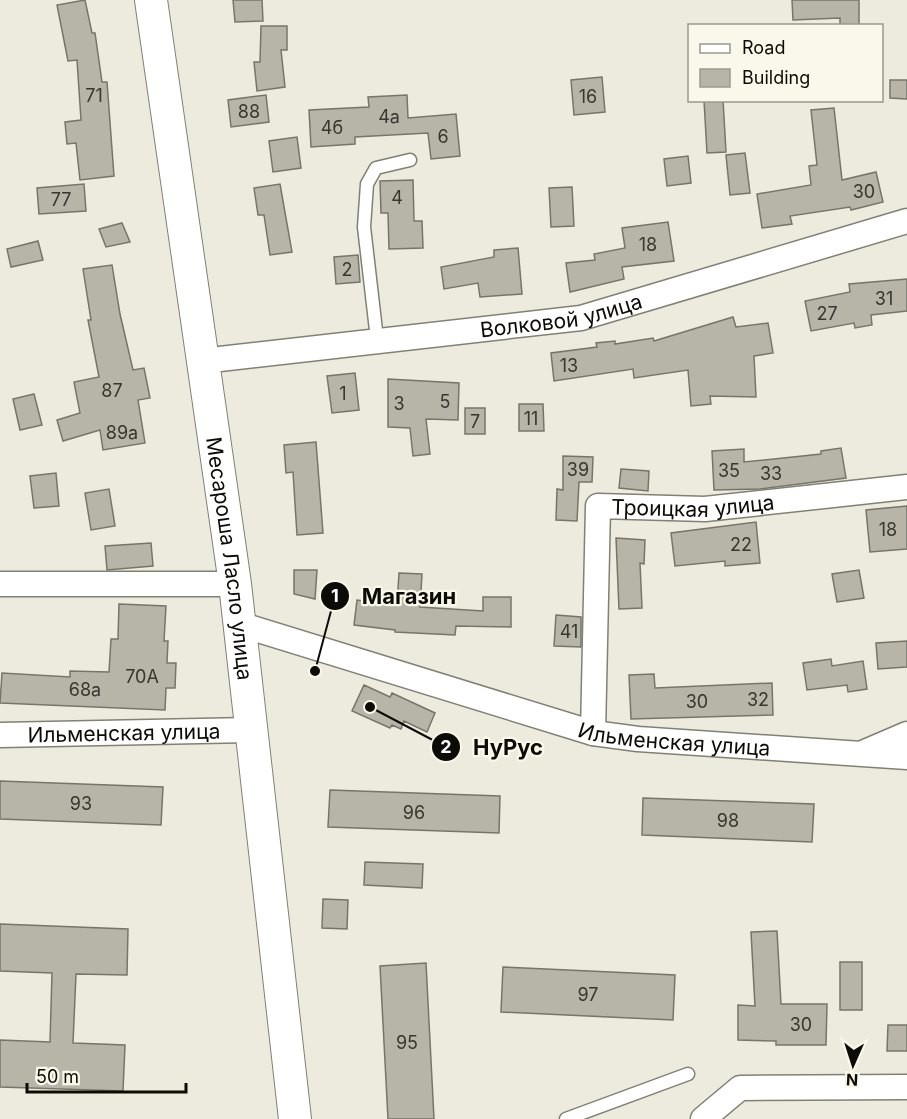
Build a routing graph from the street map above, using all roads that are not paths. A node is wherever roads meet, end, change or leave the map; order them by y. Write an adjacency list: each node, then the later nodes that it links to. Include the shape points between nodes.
1 (151, 0): 5 (street, Месароша Ласло улица)
2 (410, 160): 4 (lane, via 376,168 367,184 364,227)
3 (907, 221): 4 (street, Волковой улица, via 581,318)
4 (377, 339): 5 (street, Волковой улица)
5 (202, 361): 8 (street, Месароша Ласло улица)
6 (907, 487): 11 (street, Троицкая улица, via 705,509 598,507)
7 (0, 584): 8 (street)
8 (235, 584): 9 (street, Месароша Ласло улица)
9 (239, 624): 10 (street, Месароша Ласло улица); 11 (street, Ильменская улица)
10 (250, 730): 13 (street, Ильменская улица); 18 (street, Месароша Ласло улица)
11 (593, 733): 14 (street, Ильменская улица)
12 (907, 734): 14 (street)
13 (0, 735)
14 (860, 754): 15 (street, Ильменская улица)
15 (907, 757)
16 (688, 1074): 19 (lane)
17 (907, 1086): 20 (street, via 740,1088)
18 (295, 1119)
19 (566, 1119)
20 (703, 1119)

